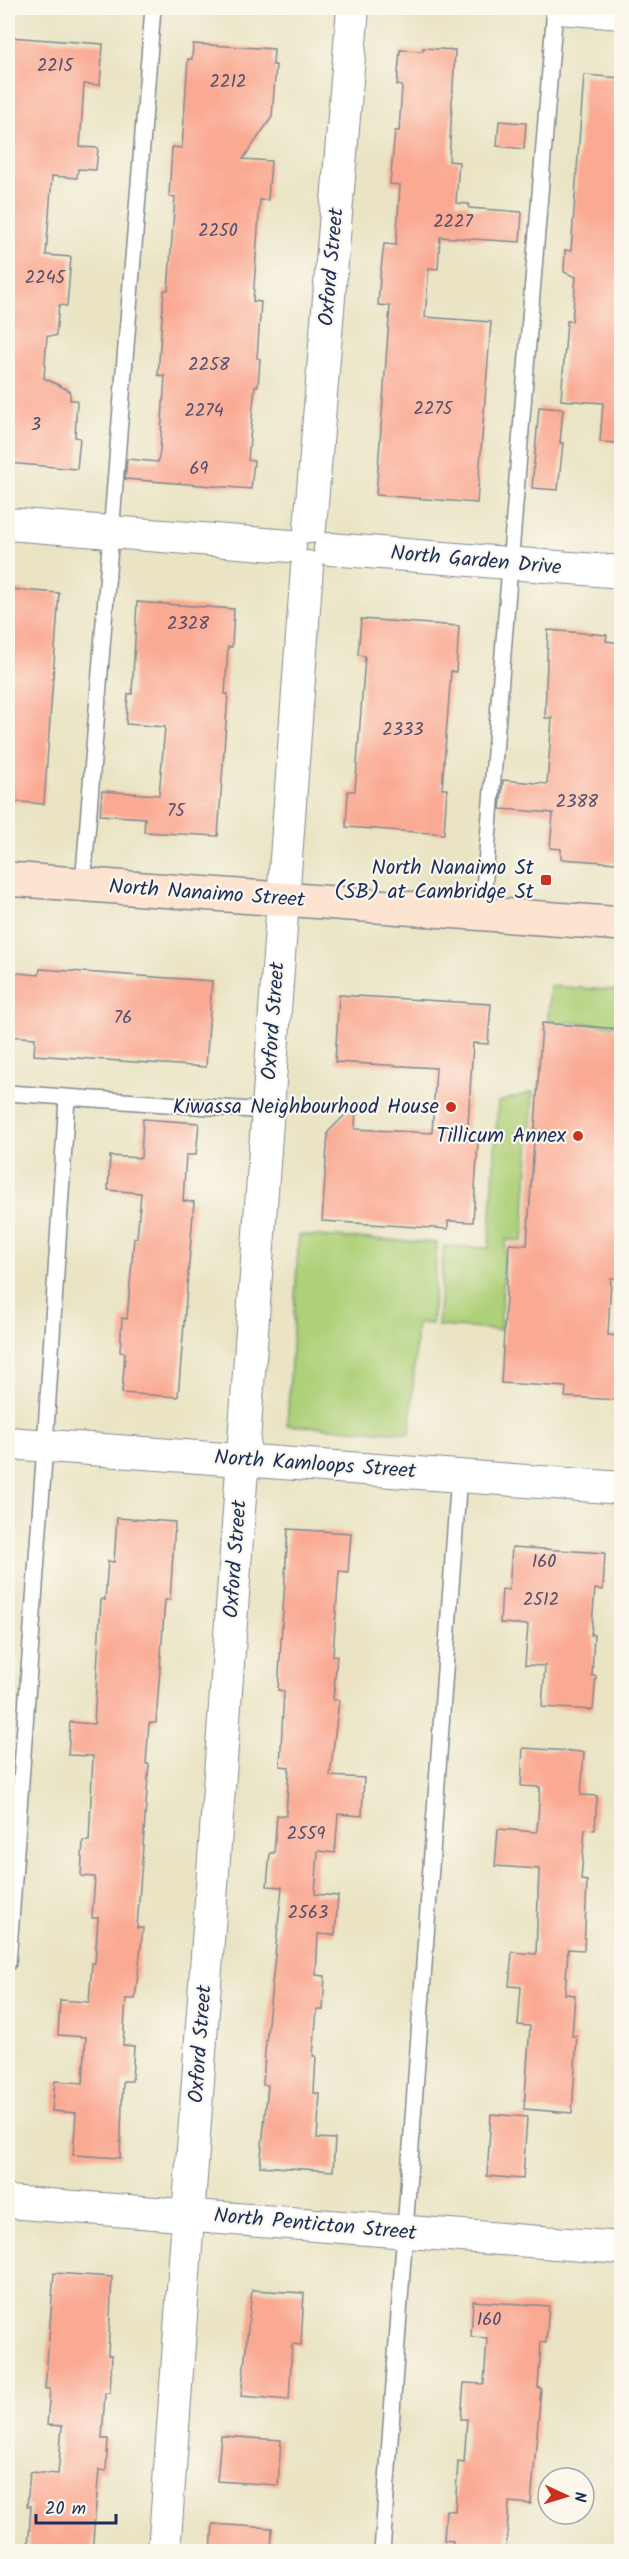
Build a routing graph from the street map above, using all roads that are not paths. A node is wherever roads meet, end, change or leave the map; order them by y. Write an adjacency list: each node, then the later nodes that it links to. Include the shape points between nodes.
1 (153, 8): 7 (lane)
2 (353, 8): 8 (street, Oxford Street)
3 (555, 8): 9 (lane)
4 (560, 8): 5 (street)
5 (621, 13)
6 (8, 524): 7 (street, North Garden Drive)
7 (110, 533): 8 (street, North Garden Drive); 12 (lane)
8 (309, 547): 9 (street, North Garden Drive); 13 (street, Oxford Street)
9 (509, 565): 10 (street, North Garden Drive); 14 (lane)
10 (621, 572)
11 (8, 879): 12 (main road, North Nanaimo Street)
12 (83, 885): 13 (main road, North Nanaimo Street)
13 (284, 899): 14 (main road, North Nanaimo Street); 18 (street, Oxford Street)
14 (482, 914): 15 (main road, North Nanaimo Street)
15 (621, 924)
16 (8, 1093): 17 (lane)
17 (66, 1098): 18 (lane); 20 (lane)
18 (268, 1111): 21 (street, Oxford Street)
19 (8, 1443): 20 (street, North Kamloops Street)
20 (45, 1446): 21 (street, North Kamloops Street); 24 (lane)
21 (244, 1460): 22 (street, North Kamloops Street); 26 (street, Oxford Street)
22 (459, 1475): 23 (street, North Kamloops Street); 27 (lane)
23 (621, 1488)
24 (8, 1963)
25 (8, 2202): 26 (street, North Penticton Street)
26 (188, 2214): 27 (street, North Penticton Street); 29 (street, Oxford Street)
27 (406, 2233): 28 (street, North Penticton Street); 30 (lane)
28 (621, 2248)
29 (164, 2552)
30 (382, 2552)

